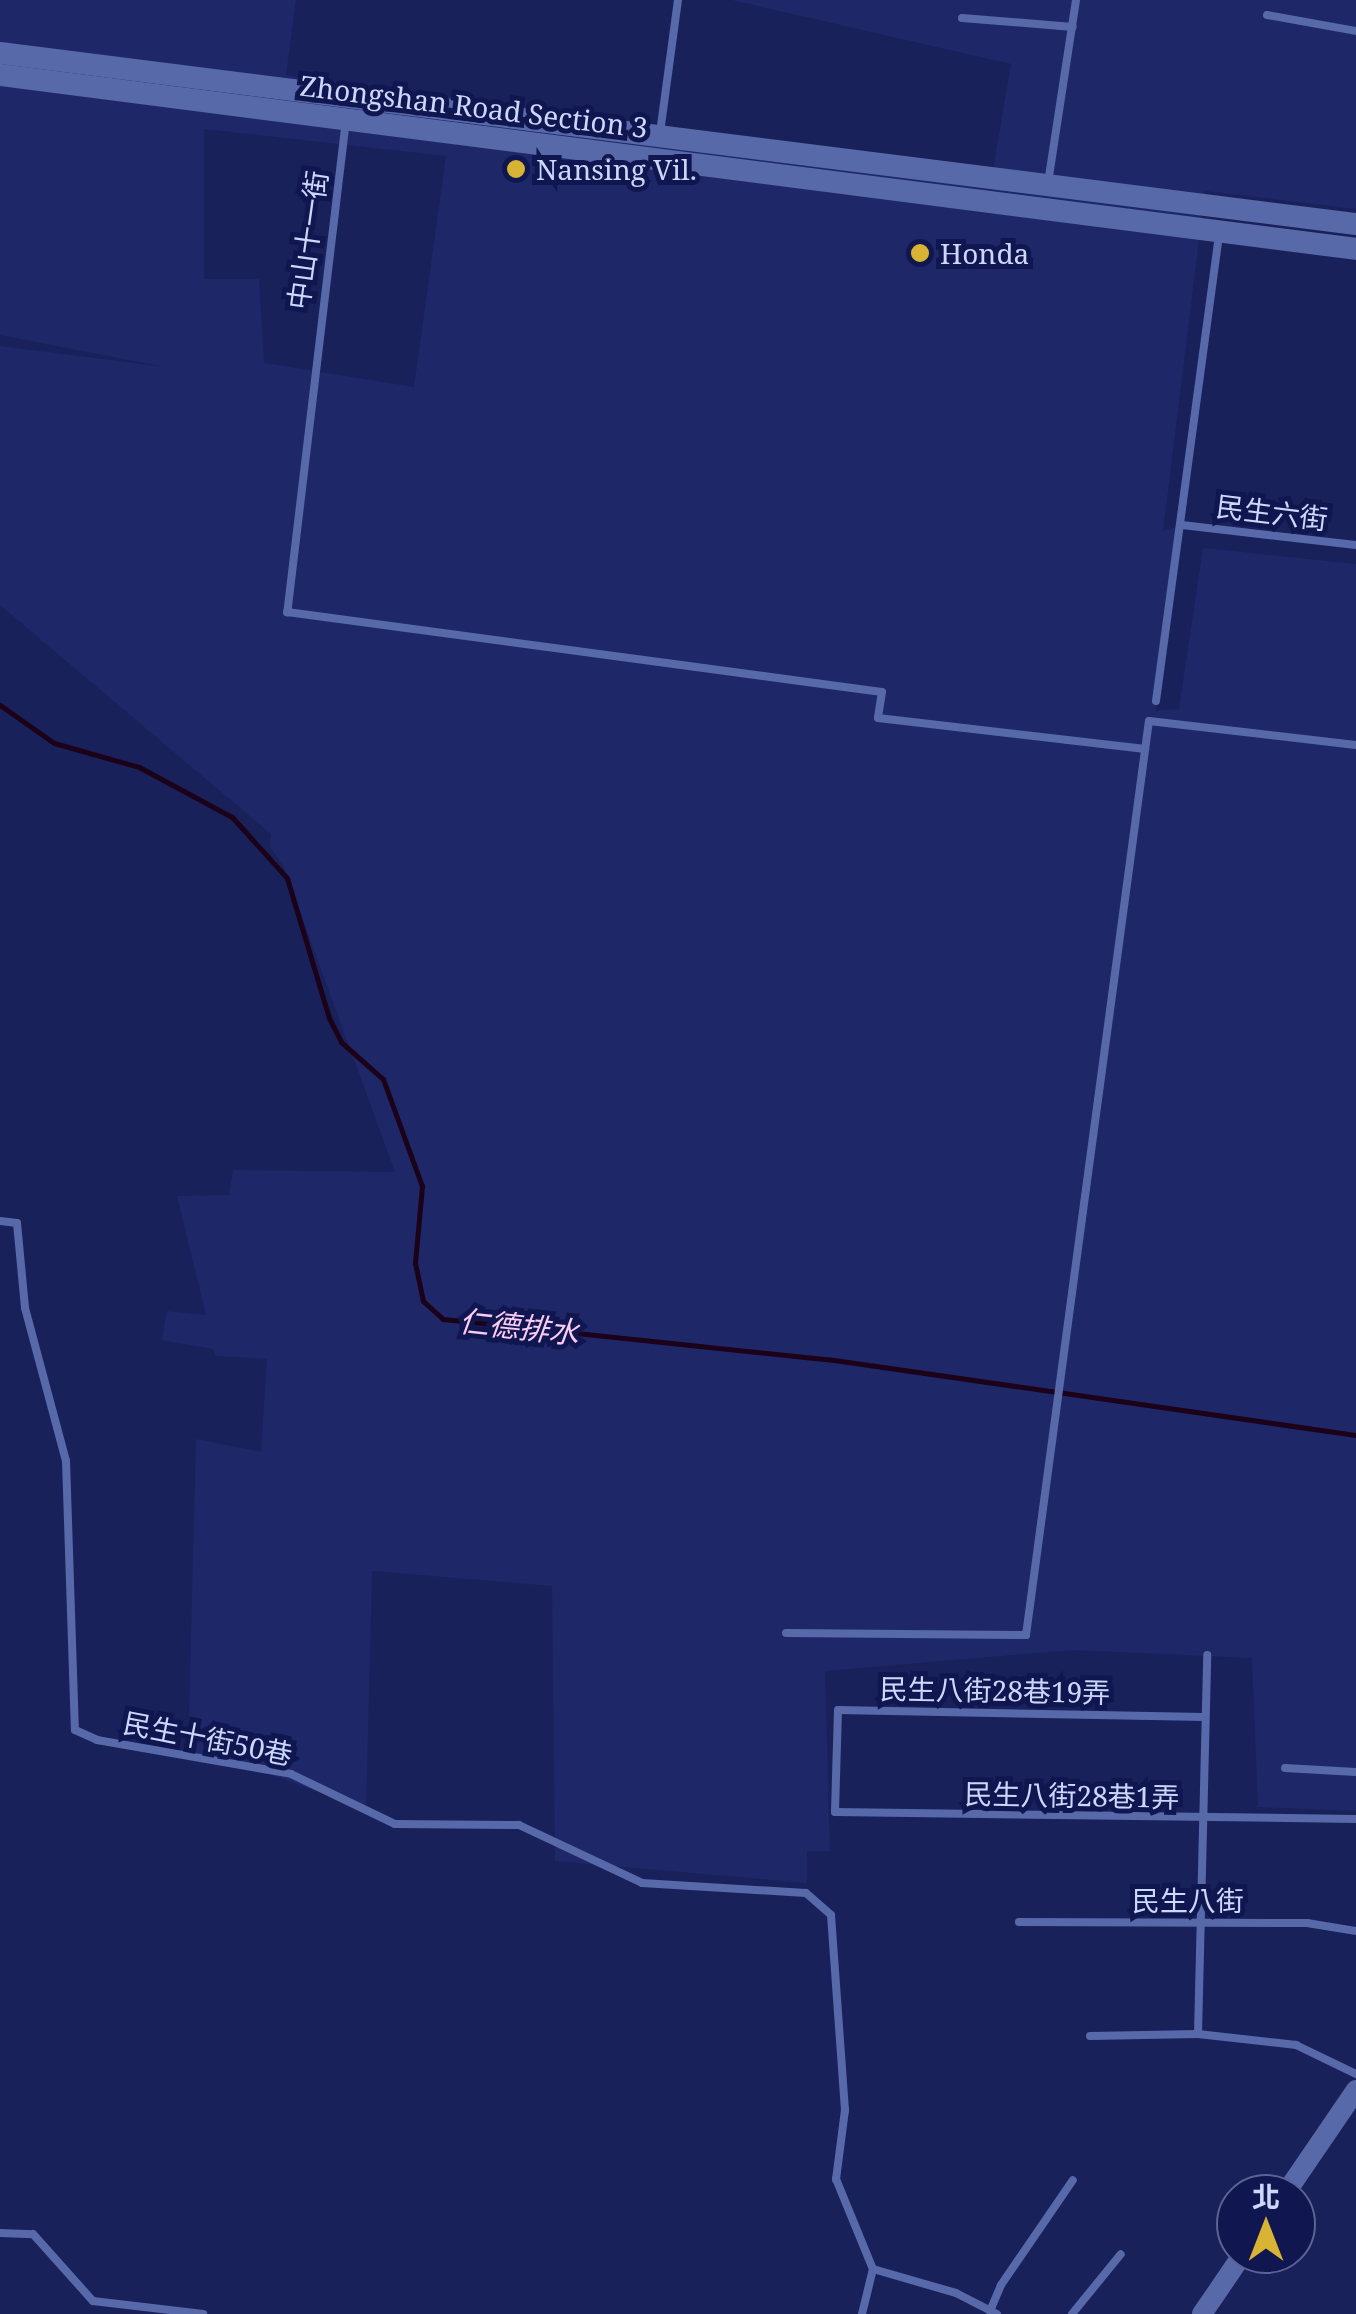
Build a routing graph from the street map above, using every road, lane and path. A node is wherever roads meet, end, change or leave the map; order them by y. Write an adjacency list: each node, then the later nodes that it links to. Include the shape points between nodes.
1 (678, 0): 10 (lane)
2 (1076, 0): 5 (lane)
3 (1267, 15): 6 (lane)
4 (962, 18): 5 (lane)
5 (1073, 28): 11 (lane)
6 (1356, 31)
7 (0, 53): 9 (main road, Zhongshan Road Section 3)
8 (0, 75): 9 (main road, Zhongshan Road Section 3)
9 (348, 110): 10 (main road, Zhongshan Road Section 3); 13 (main road, Zhongshan Road Section 3); 19 (lane, 中山十一街, via 286,612 882,692 878,718)
10 (659, 138): 11 (main road, Zhongshan Road Section 3)
11 (1047, 187): 12 (main road, Zhongshan Road Section 3)
12 (1356, 224)
13 (1220, 233): 14 (main road, Zhongshan Road Section 3); 15 (lane)
14 (1356, 249)
15 (1182, 524): 16 (lane, 民生六街); 17 (lane)
16 (1356, 544)
17 (1156, 701)
18 (1356, 745): 19 (lane, via 1148,721)
19 (1145, 748): 21 (lane, via 1026,1635)
20 (0, 1220): 40 (lane, 民生十街50巷, via 17,1223 25,1308 66,1461 75,1730 96,1740 290,1774 395,1824 519,1825 642,1883 806,1893 830,1915 845,2110 836,2179)
21 (786, 1634)
22 (1207, 1655): 23 (lane)
23 (1204, 1716): 24 (lane, 民生八街28巷19弄, via 838,1710); 28 (lane)
24 (836, 1763): 28 (lane, 民生八街28巷1弄, via 835,1812)
25 (1284, 1768): 26 (lane)
26 (1356, 1772)
27 (1356, 1819): 28 (lane, 民生八街28巷1弄)
28 (1200, 1820): 30 (lane)
29 (1020, 1922): 30 (lane, 民生八街)
30 (1200, 1923): 31 (lane, 民生八街, via 1306,1923); 32 (lane)
31 (1356, 1931)
32 (1198, 2034): 33 (lane); 34 (lane, via 1296,2046)
33 (1090, 2036)
34 (1356, 2074)
35 (1356, 2090): 36 (street)
36 (1298, 2174)
37 (1073, 2180): 42 (lane, via 1000,2285)
38 (0, 2233): 43 (lane, via 34,2234 93,2300)
39 (1121, 2254): 45 (lane)
40 (872, 2269): 42 (lane, via 956,2293); 44 (lane)
41 (1229, 2274): 46 (street)
42 (994, 2312)
43 (203, 2314)
44 (862, 2314)
45 (1072, 2314)
46 (1202, 2314)

